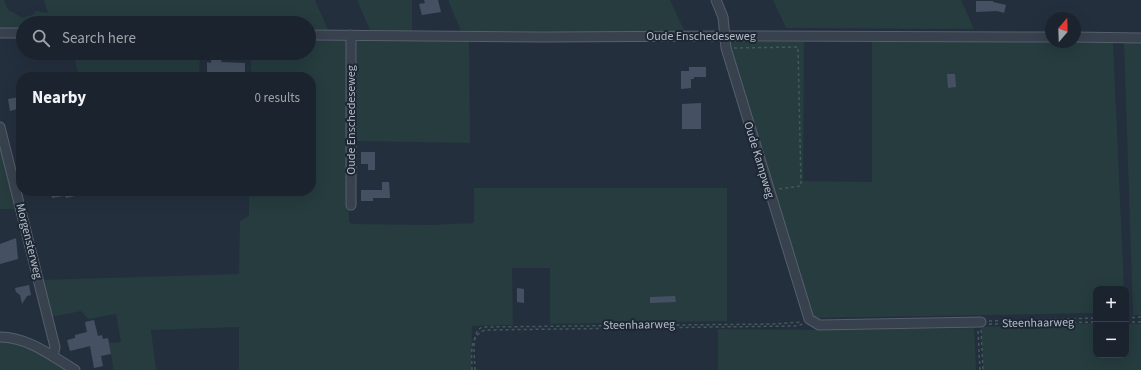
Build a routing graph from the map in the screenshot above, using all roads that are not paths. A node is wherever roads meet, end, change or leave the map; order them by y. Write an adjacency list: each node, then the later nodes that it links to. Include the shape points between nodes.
1 (716, 0): 6 (street, Oude Kampweg, via 723,17)
2 (0, 33): 3 (street)
3 (16, 34)
4 (316, 35): 5 (street, Oude Enschedeseweg)
5 (351, 35): 6 (street, Oude Enschedeseweg, via 544,38); 13 (street, Oude Enschedeseweg)
6 (725, 36): 7 (street, Oude Enschedeseweg); 14 (street, Oude Kampweg, via 726,48 768,190 809,319 819,325)
7 (1045, 37)
8 (1081, 38): 9 (street)
9 (1141, 38)
10 (0, 126): 11 (street, Morgensterweg)
11 (16, 190)
12 (17, 196): 16 (street, Morgensterweg, via 55,347)
13 (351, 205)
14 (981, 322)
15 (0, 337): 16 (street, via 22,340)
16 (53, 356): 17 (street)
17 (75, 370)

